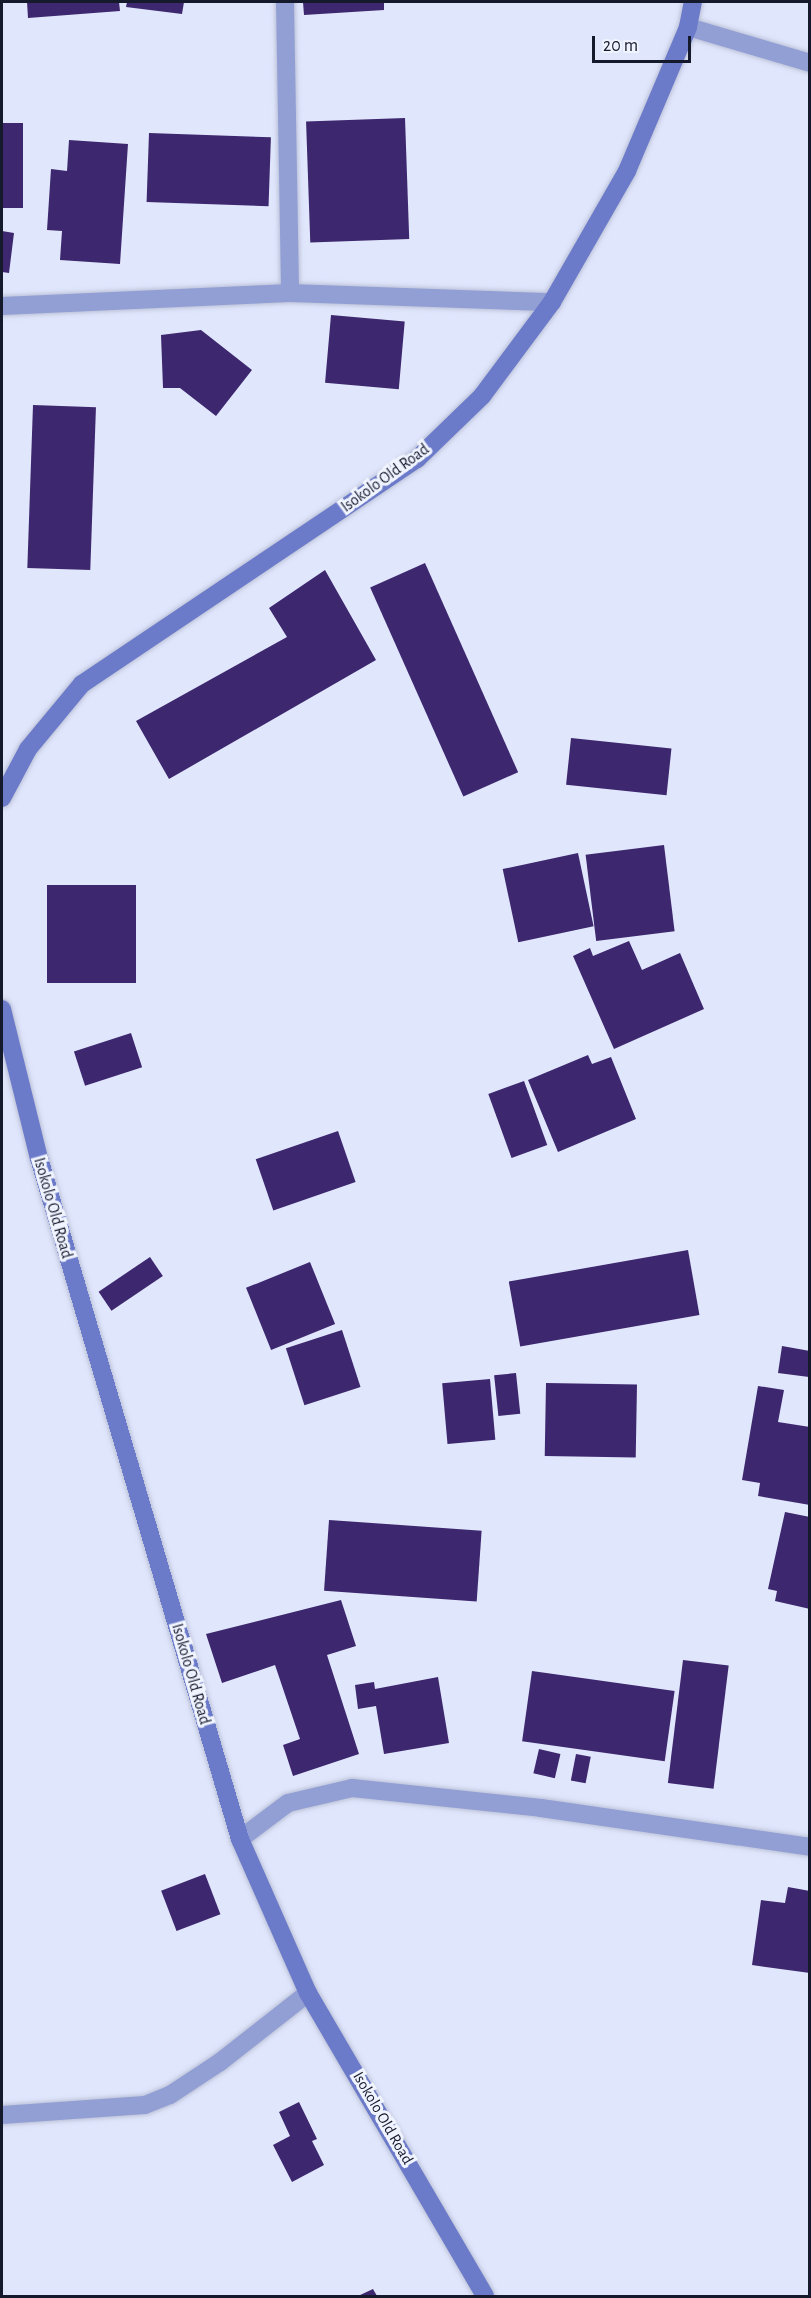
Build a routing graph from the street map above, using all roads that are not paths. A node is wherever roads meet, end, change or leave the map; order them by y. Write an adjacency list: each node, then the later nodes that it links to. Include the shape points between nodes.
1 (285, 2): 5 (street)
2 (693, 2): 3 (street, Isokolo Old Road)
3 (688, 27): 4 (street); 6 (street, Isokolo Old Road, via 627,171)
4 (810, 63)
5 (291, 293): 6 (street); 7 (street)
6 (552, 302): 8 (street, Isokolo Old Road, via 482,396 417,459 82,684 28,749)
7 (2, 306)
8 (2, 798)
9 (2, 1009): 10 (street, Isokolo Old Road, via 39,1158)
10 (240, 1839): 11 (street, via 288,1803 352,1788 541,1808); 12 (street, Isokolo Old Road)
11 (810, 1847)
12 (308, 1993): 13 (street, via 220,2062 170,2095 145,2105); 14 (street, Isokolo Old Road)
13 (2, 2115)
14 (485, 2296)

